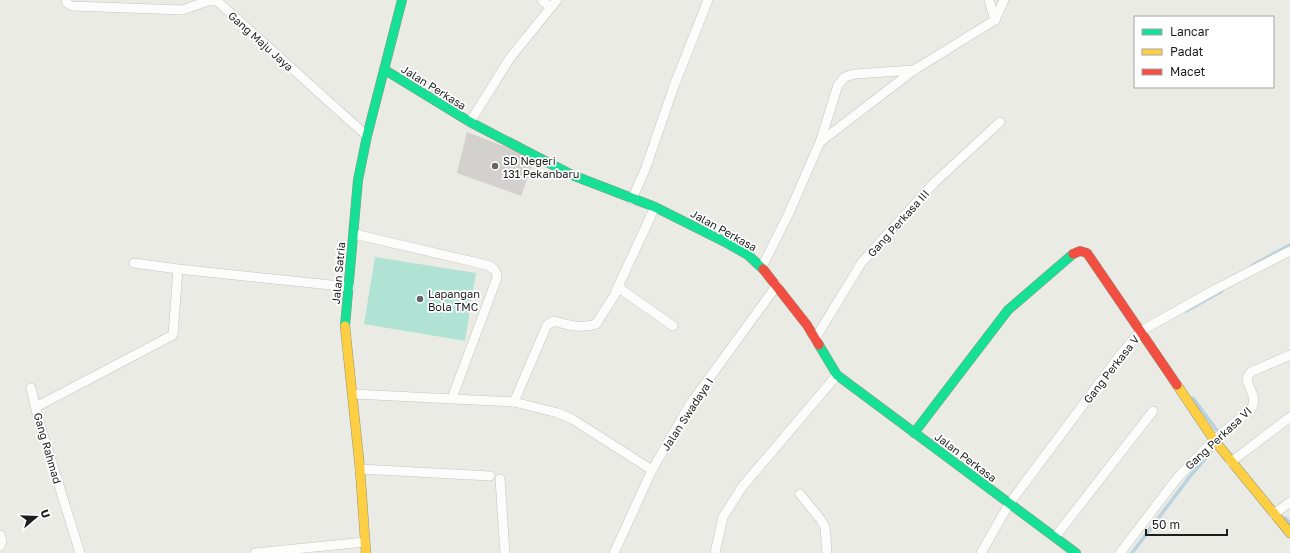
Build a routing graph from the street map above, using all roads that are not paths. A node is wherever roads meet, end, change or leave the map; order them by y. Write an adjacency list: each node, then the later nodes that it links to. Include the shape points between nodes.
1 (66, 0): 13 (street, Gang Maju Jaya, via 72,6 182,10 217,0)
2 (402, 0): 9 (street, Jalan Satria)
3 (542, 0): 7 (street)
4 (708, 0): 15 (street)
5 (989, 0): 8 (street)
6 (1004, 0): 8 (street)
7 (554, 3): 11 (street, via 510,58)
8 (994, 20): 10 (street)
9 (385, 70): 11 (street, Jalan Perkasa); 13 (street, Jalan Satria)
10 (914, 70): 14 (street); 14 (street, via 845,77 838,85)
11 (470, 122): 15 (street, Jalan Perkasa, via 572,175)
12 (1000, 122): 27 (street, Gang Perkasa III, via 935,182 862,262)
13 (367, 136): 17 (street, Jalan Satria, via 358,180)
14 (820, 142): 20 (street, via 789,213)
15 (632, 199): 16 (street, Jalan Perkasa)
16 (655, 207): 20 (street, Jalan Perkasa, via 725,242); 24 (street)
17 (354, 234): 23 (street, Jalan Satria); 32 (street, via 487,265 497,272 497,278)
18 (1290, 251): 26 (street, Gang Perkasa V)
19 (134, 262): 21 (street)
20 (762, 266): 22 (street, Jalan Perkasa)
21 (178, 269): 23 (street); 34 (street, via 173,335)
22 (778, 285): 27 (street, Jalan Perkasa); 41 (street, Jalan Swadaya I, via 689,406)
23 (350, 287): 31 (street, Jalan Satria, via 346,330)
24 (615, 293): 25 (street, via 619,288); 33 (street, via 596,324 578,327 554,321 547,325)
25 (673, 326)
26 (1141, 331): 37 (street, via 1087,253 1079,250 1008,310); 38 (street); 46 (street, Gang Perkasa V)
27 (816, 339): 29 (street, Jalan Perkasa)
28 (1290, 355): 38 (street, Gang Perkasa VI, via 1248,375 1254,404)
29 (837, 376): 37 (street, Jalan Perkasa); 59 (street, via 742,487 723,517)
30 (31, 388): 34 (street, Gang Rahmad)
31 (353, 394): 32 (street); 40 (street, Jalan Satria)
32 (452, 398): 33 (street)
33 (514, 402): 41 (street, via 572,419)
34 (36, 407): 54 (street, Gang Rahmad)
35 (1153, 411): 50 (street)
36 (1290, 417): 39 (street)
37 (914, 433): 46 (street, Jalan Perkasa)
38 (1214, 440): 39 (street); 63 (street, Gang Perkasa VI, via 1178,477)
39 (1231, 462): 47 (street)
40 (360, 469): 42 (street); 51 (street, Jalan Satria)
41 (652, 470): 58 (street, Jalan Swadaya I)
42 (490, 476)
43 (500, 479): 57 (street)
44 (800, 494): 60 (street, via 825,527)
45 (1290, 502): 47 (street)
46 (1009, 504): 50 (street, Jalan Perkasa); 61 (street, Gang Perkasa V)
47 (1274, 514): 48 (street)
48 (1290, 533)
49 (0, 535): 52 (street)
50 (1055, 537): 62 (street, Jalan Perkasa)
51 (365, 542): 53 (street); 56 (street, Jalan Satria)
52 (0, 546)
53 (266, 552): 55 (street)
54 (80, 553)
55 (255, 553)
56 (366, 553)
57 (505, 553)
58 (614, 553)
59 (715, 553)
60 (827, 553)
61 (981, 553)
62 (1076, 553)
63 (1120, 553)

